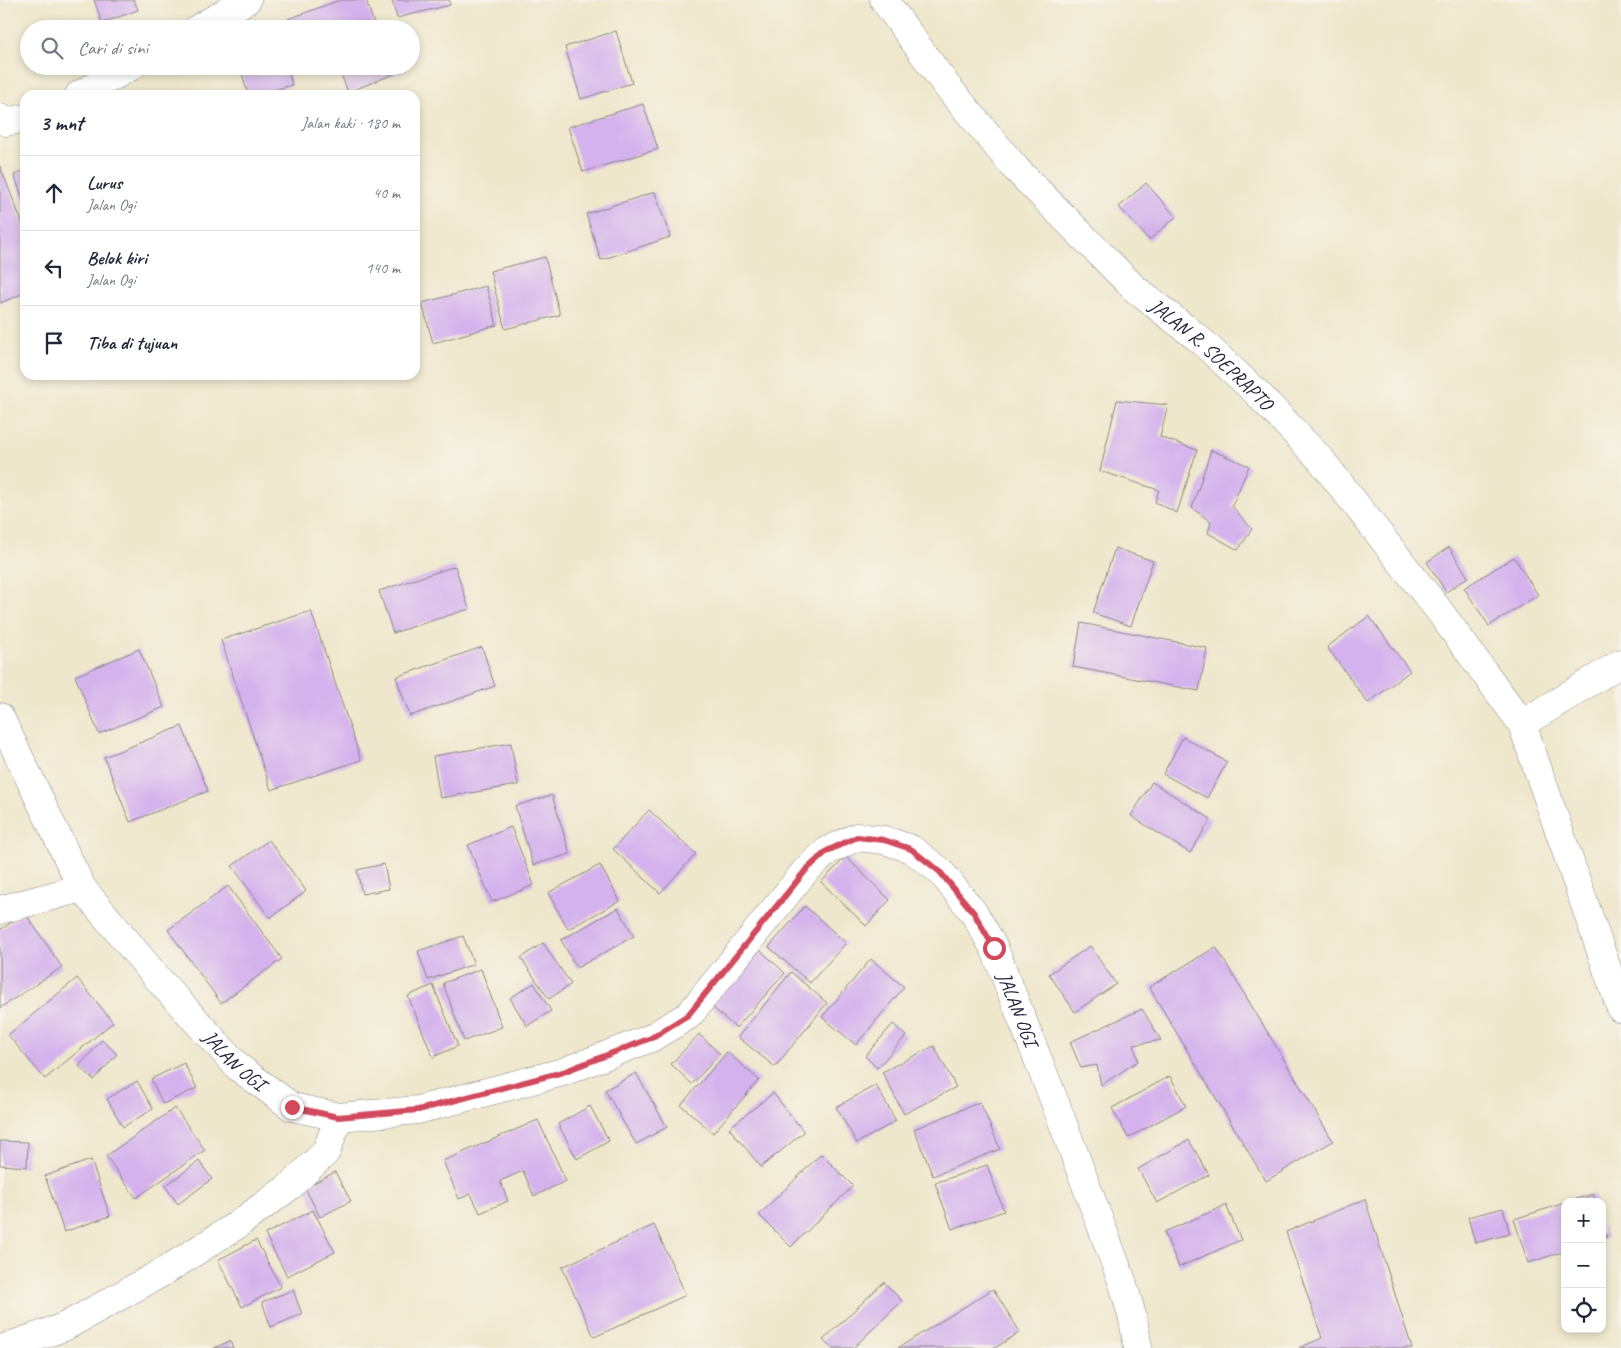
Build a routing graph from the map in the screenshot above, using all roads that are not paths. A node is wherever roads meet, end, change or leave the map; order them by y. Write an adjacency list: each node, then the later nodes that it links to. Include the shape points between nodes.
1 (247, 0): 3 (street)
2 (884, 0): 10 (street, JALAN R. SOEPRAPTO, via 946,85 1017,170 1135,289 1199,339 1258,393 1320,460 1437,608)
3 (213, 20)
4 (116, 75): 5 (street)
5 (88, 90)
6 (0, 118): 7 (street, via 6,122)
7 (20, 119)
8 (1621, 663): 10 (street)
9 (0, 717): 11 (street, JALAN OGI)
10 (1522, 724): 13 (street, JALAN R. SOEPRAPTO)
11 (82, 888): 12 (street); 14 (street, JALAN OGI, via 238,1067 292,1107)
12 (0, 910)
13 (1621, 1009)
14 (338, 1117): 15 (street, via 326,1152 289,1187 237,1226 165,1271 64,1327); 16 (street, JALAN OGI, via 418,1110 563,1072 651,1038 688,1015 806,870 827,851 857,837 884,840 911,849 940,872 974,913 994,948 1123,1284)
15 (4, 1348)
16 (1138, 1348)

